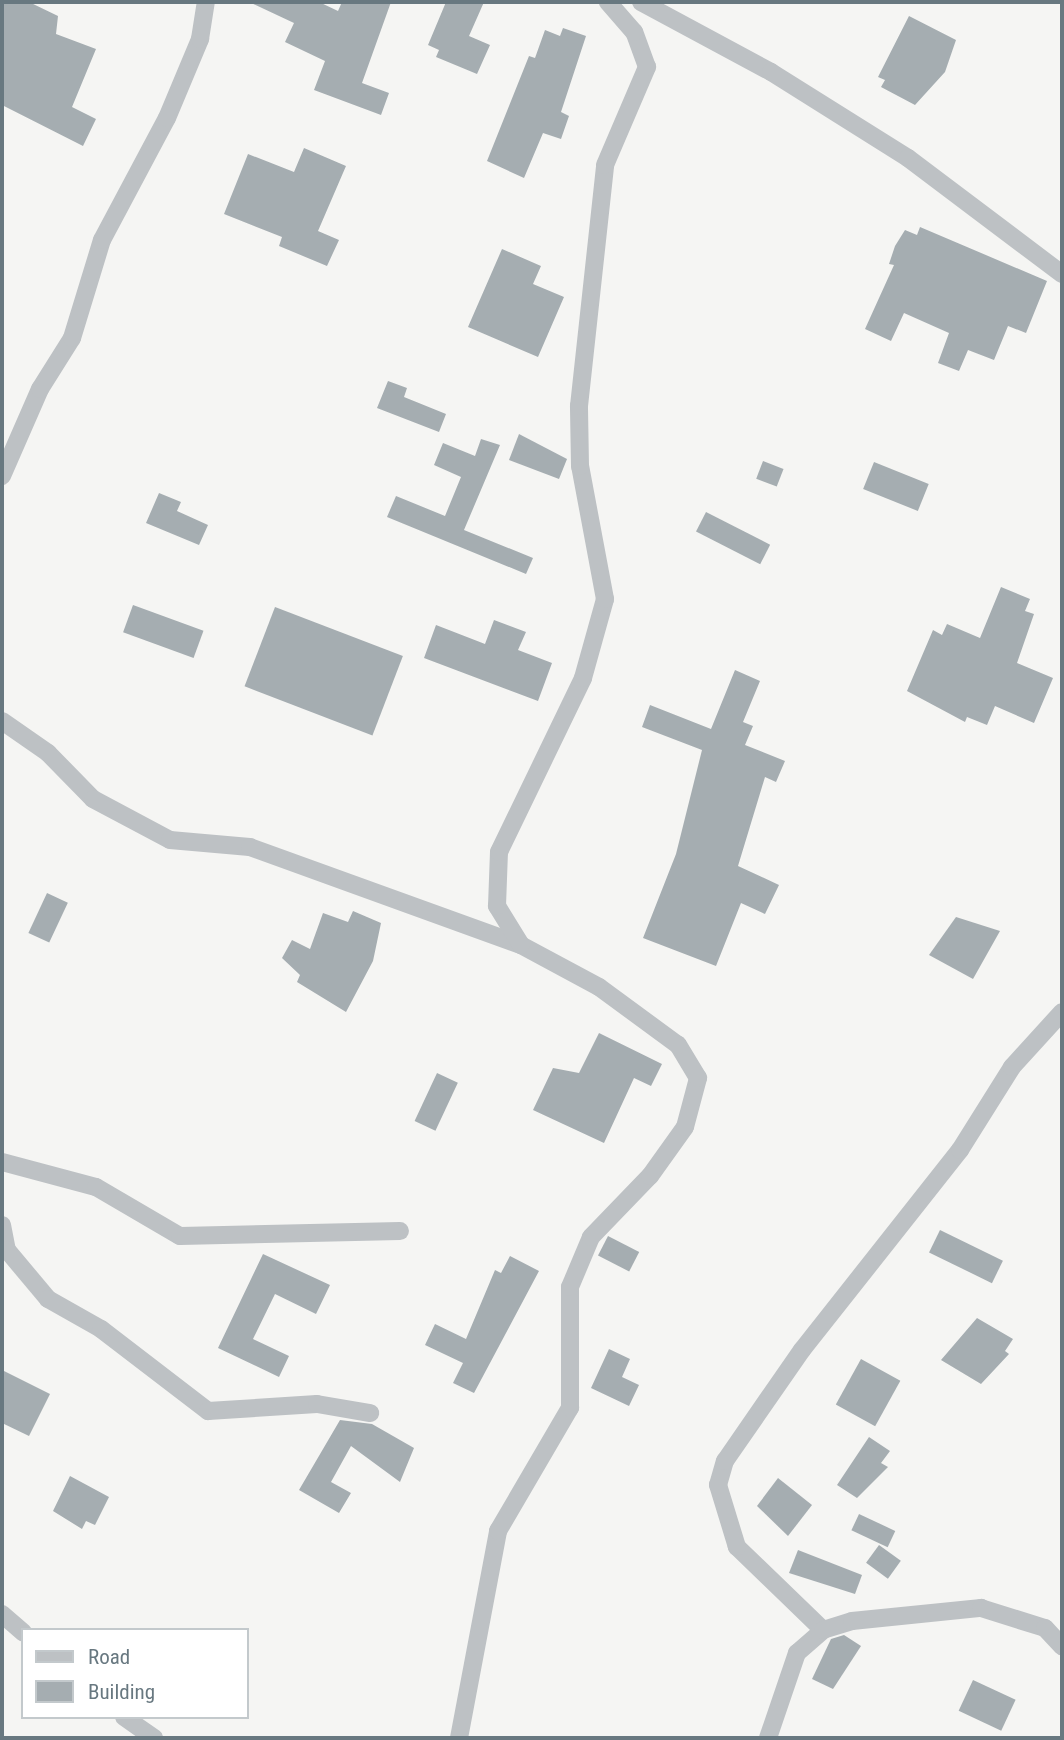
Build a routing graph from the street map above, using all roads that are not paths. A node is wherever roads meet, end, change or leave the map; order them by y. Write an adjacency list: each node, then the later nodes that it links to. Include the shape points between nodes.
1 (206, 2): 5 (street, via 200,39 167,118 102,240 72,338 40,389)
2 (608, 2): 7 (street, via 634,32 647,67 605,165 579,406 580,466 605,598 583,678 499,852 497,906)
3 (641, 2): 4 (street, via 771,72 908,158)
4 (1062, 274)
5 (2, 476)
6 (2, 721): 7 (street, via 48,753 93,799 170,840 250,846)
7 (521, 945): 19 (street, via 599,987 678,1045 698,1078 685,1127 650,1176 591,1237 570,1287 569,1408 498,1531)
8 (1062, 1012): 15 (street, via 1012,1067 960,1150 802,1350 725,1461 718,1485 737,1547)
9 (2, 1162): 11 (street, via 96,1187 180,1236)
10 (2, 1225): 12 (street, via 7,1250 48,1299 101,1329 208,1411 317,1404)
11 (400, 1231)
12 (370, 1413)
13 (2, 1614): 14 (street)
14 (21, 1630)
15 (823, 1630): 16 (street, via 852,1621 981,1608 1045,1628); 20 (street, via 797,1653)
16 (1062, 1646)
17 (127, 1719): 18 (street)
18 (154, 1738)
19 (459, 1738)
20 (768, 1738)

